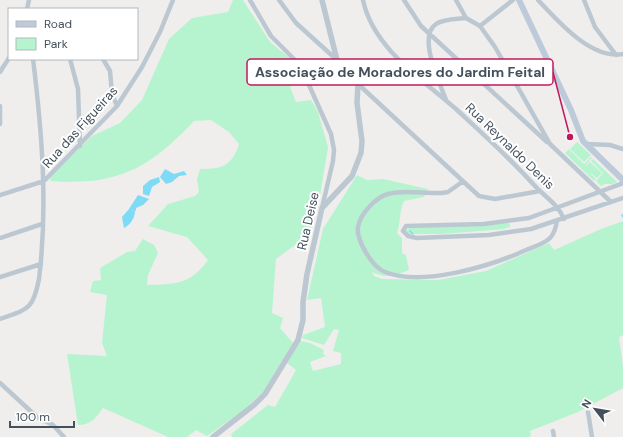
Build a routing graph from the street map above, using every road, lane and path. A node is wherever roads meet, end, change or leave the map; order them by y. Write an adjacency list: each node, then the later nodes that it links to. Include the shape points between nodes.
1 (173, 0): 26 (street, Rua das Figueiras, via 142,67)
2 (250, 0): 43 (street, Rua Deise, via 271,36 300,65 331,134 333,161)
3 (279, 0): 21 (street, via 296,23)
4 (322, 0): 21 (street)
5 (363, 0): 24 (street, Rua Reynaldo Denis, via 369,21 386,45)
6 (404, 0): 14 (street, via 415,19)
7 (456, 0): 12 (street)
8 (513, 0): 13 (street)
9 (538, 0): 16 (street, via 584,43)
10 (584, 0): 16 (street, via 595,28)
11 (521, 1): 31 (main road)
12 (466, 18): 13 (street); 14 (street, via 435,24)
13 (480, 26): 27 (street, via 503,59)
14 (429, 33): 24 (street, via 431,57); 29 (street)
15 (623, 54): 16 (street)
16 (616, 55)
17 (8, 60): 22 (street)
18 (33, 60): 35 (street)
19 (70, 60): 32 (street, via 78,88)
20 (104, 60): 26 (street, via 110,71 112,94)
21 (336, 60): 23 (street)
22 (0, 72)
23 (358, 84): 36 (street); 43 (street, via 357,103 362,141 360,160 352,176)
24 (446, 100): 38 (street, Rua Reynaldo Denis, via 506,154)
25 (0, 106): 28 (street)
26 (117, 106): 32 (street, Rua das Figueiras)
27 (535, 120): 29 (street); 30 (street)
28 (0, 124)
29 (528, 125): 30 (street)
30 (550, 144): 39 (street)
31 (586, 144): 33 (street, via 610,145); 34 (main road)
32 (80, 146): 35 (street, Rua das Figueiras)
33 (623, 149)
34 (623, 180)
35 (44, 181): 40 (street); 47 (street)
36 (462, 182): 38 (street, via 479,196 487,199); 46 (street, via 448,192 442,193 386,194 372,205 361,219 358,234 366,252 377,266 383,271 402,276 449,274 483,267 546,241)
37 (623, 183): 39 (street)
38 (540, 191): 44 (street, Rua Reynaldo Denis)
39 (601, 192): 42 (street); 44 (street)
40 (0, 195)
41 (623, 198): 42 (street)
42 (611, 202): 45 (street)
43 (322, 208): 56 (street, Rua Deise, via 307,274 303,320 298,340 265,394)
44 (558, 208): 45 (street, Rua Reynaldo Denis); 46 (street, via 517,220 484,224 406,226 403,231 408,236 417,238 489,235 531,229)
45 (564, 219): 46 (street)
46 (557, 221)
47 (42, 224): 48 (street); 49 (street)
48 (0, 238)
49 (41, 264): 50 (street); 51 (street, via 36,295 30,305 22,311)
50 (0, 277)
51 (0, 319)
52 (0, 383): 55 (street, via 37,417 53,425)
53 (588, 412): 58 (street)
54 (553, 431): 57 (street)
55 (64, 437)
56 (213, 437)
57 (554, 437)
58 (592, 437)

